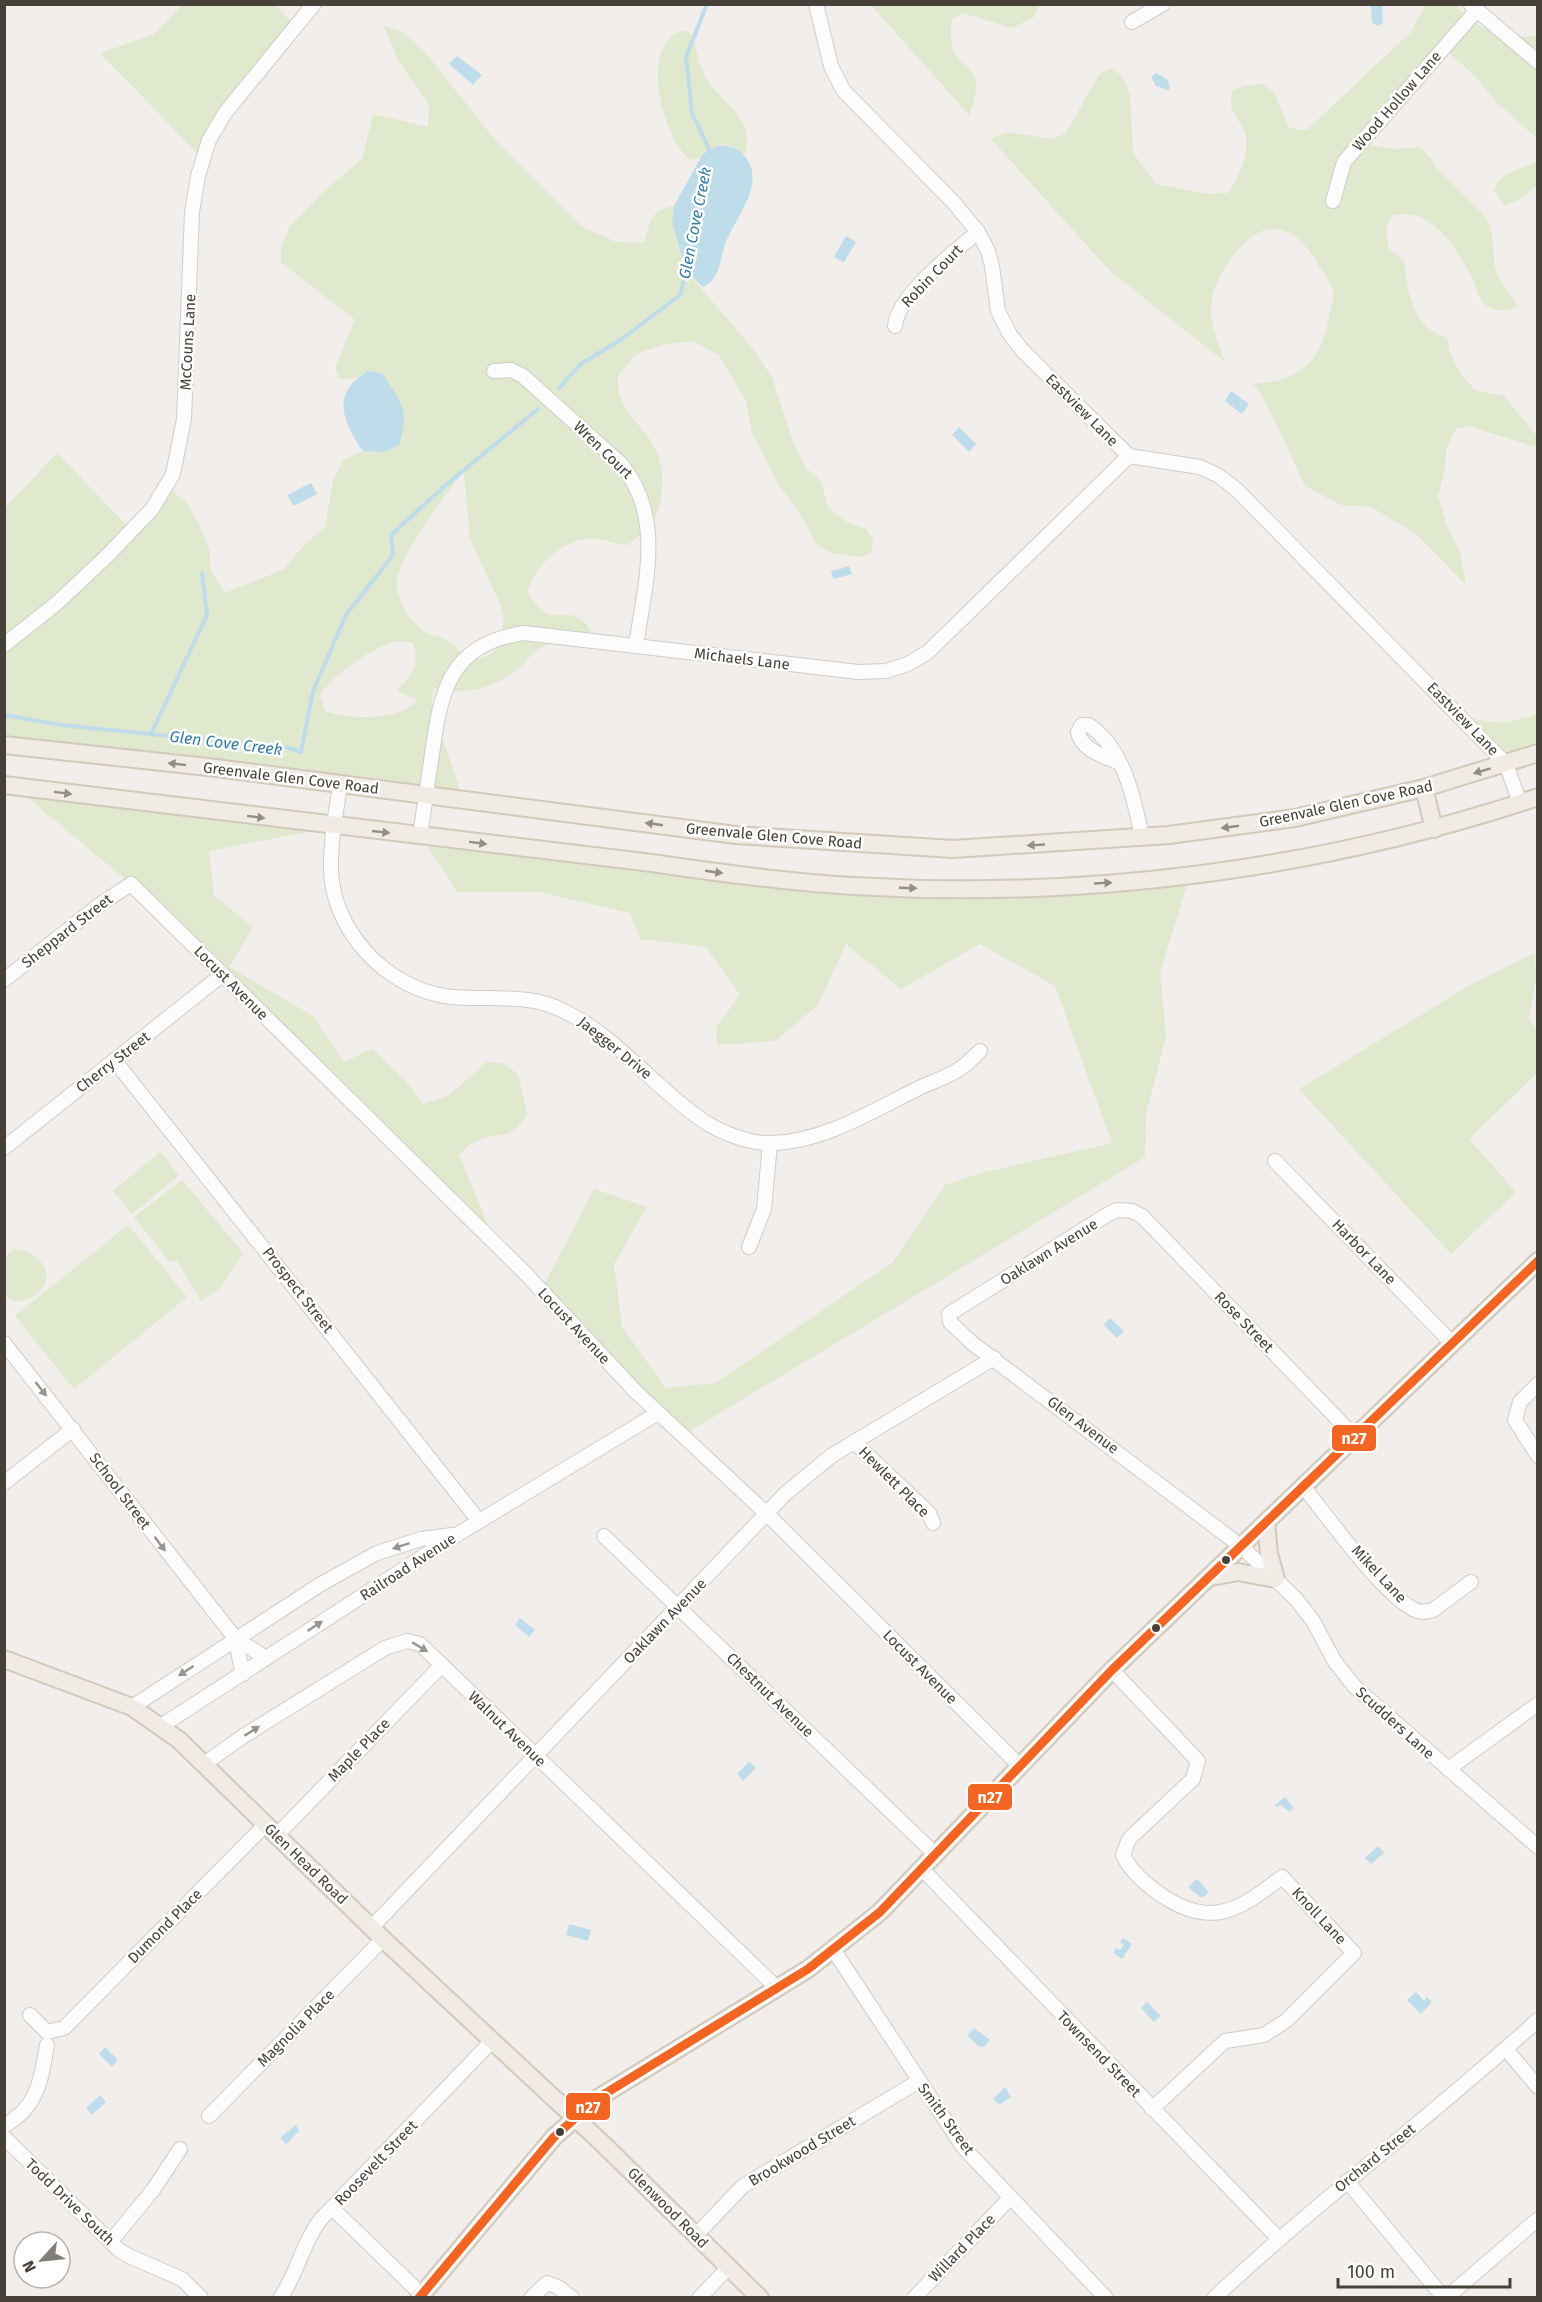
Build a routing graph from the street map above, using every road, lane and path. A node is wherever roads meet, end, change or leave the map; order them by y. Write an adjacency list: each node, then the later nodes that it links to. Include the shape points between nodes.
1 (314, 4): 12 (street, McCouns Lane, via 225,113 209,140 198,176 192,212 184,419 173,474 152,509 107,556)
2 (816, 4): 8 (street, Eastview Lane, via 831,66 843,90)
3 (1163, 4): 5 (street)
4 (1474, 7): 6 (street); 7 (street, Wood Hollow Lane, via 1344,162)
5 (1132, 22)
6 (1535, 55)
7 (1333, 201)
8 (978, 232): 9 (street, Robin Court, via 903,304); 11 (street, Eastview Lane, via 988,251 998,311 1009,333)
9 (896, 326)
10 (494, 371): 13 (street, Wren Court, via 512,370 523,376 621,464 634,481 645,504 648,528)
11 (1129, 456): 13 (street, Michaels Lane, via 946,637 908,664 886,671 858,672); 17 (street, Eastview Lane, via 1200,467 1237,490)
12 (4, 645)
13 (636, 646): 21 (street, Michaels Lane, via 524,633 500,636 477,648 456,668 444,688)
14 (4, 744): 19 (main road, Greenvale Glen Cove Road, one-way to 14)
15 (1538, 753): 17 (main road, Greenvale Glen Cove Road)
16 (1118, 762): 27 (street, via 1130,787)
17 (1506, 764): 20 (main road, Greenvale Glen Cove Road, one-way to 20); 23 (street, Eastview Lane)
18 (4, 785): 24 (main road, one-way to 24)
19 (340, 785): 21 (main road, Greenvale Glen Cove Road); 24 (street, Jaegger Drive)
20 (1424, 788): 25 (main road); 27 (main road, Greenvale Glen Cove Road, one-way to 27, via 1295,818)
21 (426, 795): 26 (street, Michaels Lane); 27 (main road, Greenvale Glen Cove Road, one-way to 21, via 953,849 894,847 736,835)
22 (1538, 797): 23 (main road)
23 (1520, 803): 25 (main road)
24 (334, 827): 26 (main road, one-way to 26); 34 (street, Jaegger Drive, via 331,872 340,911 369,956 386,970 411,986 443,996 512,996 562,1010 604,1035 696,1116 723,1131)
25 (1434, 829): 26 (main road, one-way to 25, via 745,876 934,889 1115,882 1194,874 1318,855)
26 (420, 836)
27 (1143, 837)
28 (131, 884): 29 (street, Locust Avenue); 30 (street, Sheppard Street)
29 (222, 975): 32 (street, Cherry Street); 44 (street, Locust Avenue, via 496,1244)
30 (4, 980)
31 (980, 1051): 34 (street, Jaegger Drive, via 958,1071 863,1116 810,1137)
32 (115, 1061): 33 (street, Cherry Street); 52 (street, Prospect Street)
33 (7, 1142)
34 (770, 1143): 37 (street, via 764,1209)
35 (1275, 1161): 41 (street, Harbor Lane)
36 (1132, 1210): 39 (street, Oaklawn Avenue, via 1117,1210); 46 (street, Rose Street)
37 (749, 1247)
38 (1538, 1261): 41 (main road)
39 (967, 1302): 42 (street, Glen Avenue, via 949,1314 950,1322)
40 (4, 1343): 45 (street, School Street, one-way to 45)
41 (1452, 1343): 46 (main road)
42 (994, 1358): 47 (street, Oaklawn Avenue); 57 (street, Glen Avenue)
43 (1538, 1384): 48 (street, via 1515,1411 1516,1423)
44 (658, 1413): 51 (street, Locust Avenue); 52 (street, Railroad Avenue)
45 (73, 1429): 49 (street); 62 (street, School Street, one-way to 62)
46 (1354, 1436): 50 (main road)
47 (854, 1442): 51 (street, Oaklawn Avenue, via 814,1468); 54 (street, Hewlett Place, via 929,1513)
48 (1538, 1456)
49 (4, 1483)
50 (1303, 1486): 53 (main road); 60 (street, Mikel Lane, via 1360,1557 1413,1609 1433,1610)
51 (767, 1514): 61 (street, Oaklawn Avenue); 73 (street, Locust Avenue)
52 (479, 1521): 55 (street, Railroad Avenue)
53 (1266, 1522): 57 (main road); 59 (main road)
54 (933, 1523)
55 (458, 1534): 62 (street, one-way to 62, via 421,1539 377,1553); 63 (street, Railroad Avenue, one-way to 55)
56 (604, 1536): 61 (street, Chestnut Avenue)
57 (1242, 1546): 58 (main road); 59 (street, Scudders Lane)
58 (1211, 1577): 59 (main road, via 1238,1572); 66 (main road)
59 (1275, 1579): 74 (street, Scudders Lane, via 1313,1622 1355,1688)
60 (1470, 1582)
61 (678, 1607): 71 (street, Oaklawn Avenue); 77 (street, Chestnut Avenue)
62 (235, 1638): 63 (street, School Street); 67 (street, School Street); 69 (street, one-way to 69)
63 (266, 1658): 67 (street, Railroad Avenue)
64 (4, 1659): 69 (main road, Glen Head Road)
65 (442, 1665): 71 (street, Walnut Avenue); 72 (street, Walnut Avenue, one-way to 65, via 395,1643 420,1644); 75 (street, Maple Place)
66 (1112, 1670): 73 (main road); 89 (street, Knoll Lane, via 1198,1761 1193,1779 1129,1839 1123,1855 1127,1865 1177,1905 1206,1914 1238,1909 1282,1877 1354,1953 1287,2020 1264,2035 1225,2041)
67 (243, 1674): 70 (street, Railroad Avenue)
68 (1538, 1704): 74 (street)
69 (132, 1707): 70 (main road, Glen Head Road)
70 (161, 1726): 72 (main road, Glen Head Road)
71 (535, 1756): 79 (street, Oaklawn Avenue); 81 (street, Walnut Avenue)
72 (204, 1764): 75 (main road, Glen Head Road)
73 (1020, 1766): 77 (main road)
74 (1448, 1769): 76 (street, Scudders Lane)
75 (271, 1830): 79 (main road, Glen Head Road); 82 (street, Dumond Place, via 64,2028 47,2032)
76 (1538, 1847)
77 (935, 1854): 78 (main road)
78 (922, 1869): 80 (main road, via 880,1911); 89 (street, Townsend Street)
79 (377, 1934): 84 (main road, Glen Head Road); 90 (street, Magnolia Place)
80 (833, 1949): 81 (main road); 87 (street, Smith Street)
81 (777, 1988): 91 (main road, via 613,2087)
82 (30, 2015)
83 (1538, 2020): 86 (street, Orchard Street)
84 (492, 2041): 91 (main road, Glen Head Road); 97 (street, Roosevelt Street)
85 (47, 2045): 92 (street, via 41,2078 28,2109)
86 (1506, 2049): 88 (street); 95 (street, Orchard Street)
87 (919, 2081): 96 (street, Smith Street, via 963,2147); 99 (street, Brookwood Street, via 744,2186)
88 (1538, 2087)
89 (1152, 2109): 100 (street, Townsend Street)
90 (209, 2116)
91 (576, 2119): 99 (main road, Glenwood Road); 103 (main road, via 554,2138)
92 (4, 2126)
93 (4, 2137): 101 (street, Todd Drive South)
94 (180, 2149): 101 (street)
95 (1347, 2181): 100 (street, Orchard Street); 113 (street)
96 (1010, 2198): 110 (street, Willard Place); 111 (street, Smith Street)
97 (332, 2208): 103 (street); 105 (street, Roosevelt Street, via 309,2235 294,2275)
98 (1538, 2219): 113 (street)
99 (696, 2235): 102 (main road, Glenwood Road)
100 (1278, 2238): 112 (street, Orchard Street)
101 (111, 2241): 104 (street, Todd Drive South, via 129,2256 182,2279)
102 (729, 2267): 108 (street); 109 (main road, Glenwood Road)
103 (420, 2296)
104 (201, 2298)
105 (280, 2298)
106 (531, 2298): 107 (street, via 547,2283)
107 (572, 2298)
108 (699, 2298)
109 (760, 2298)
110 (914, 2298)
111 (1106, 2298)
112 (1214, 2298)
113 (1445, 2298)

